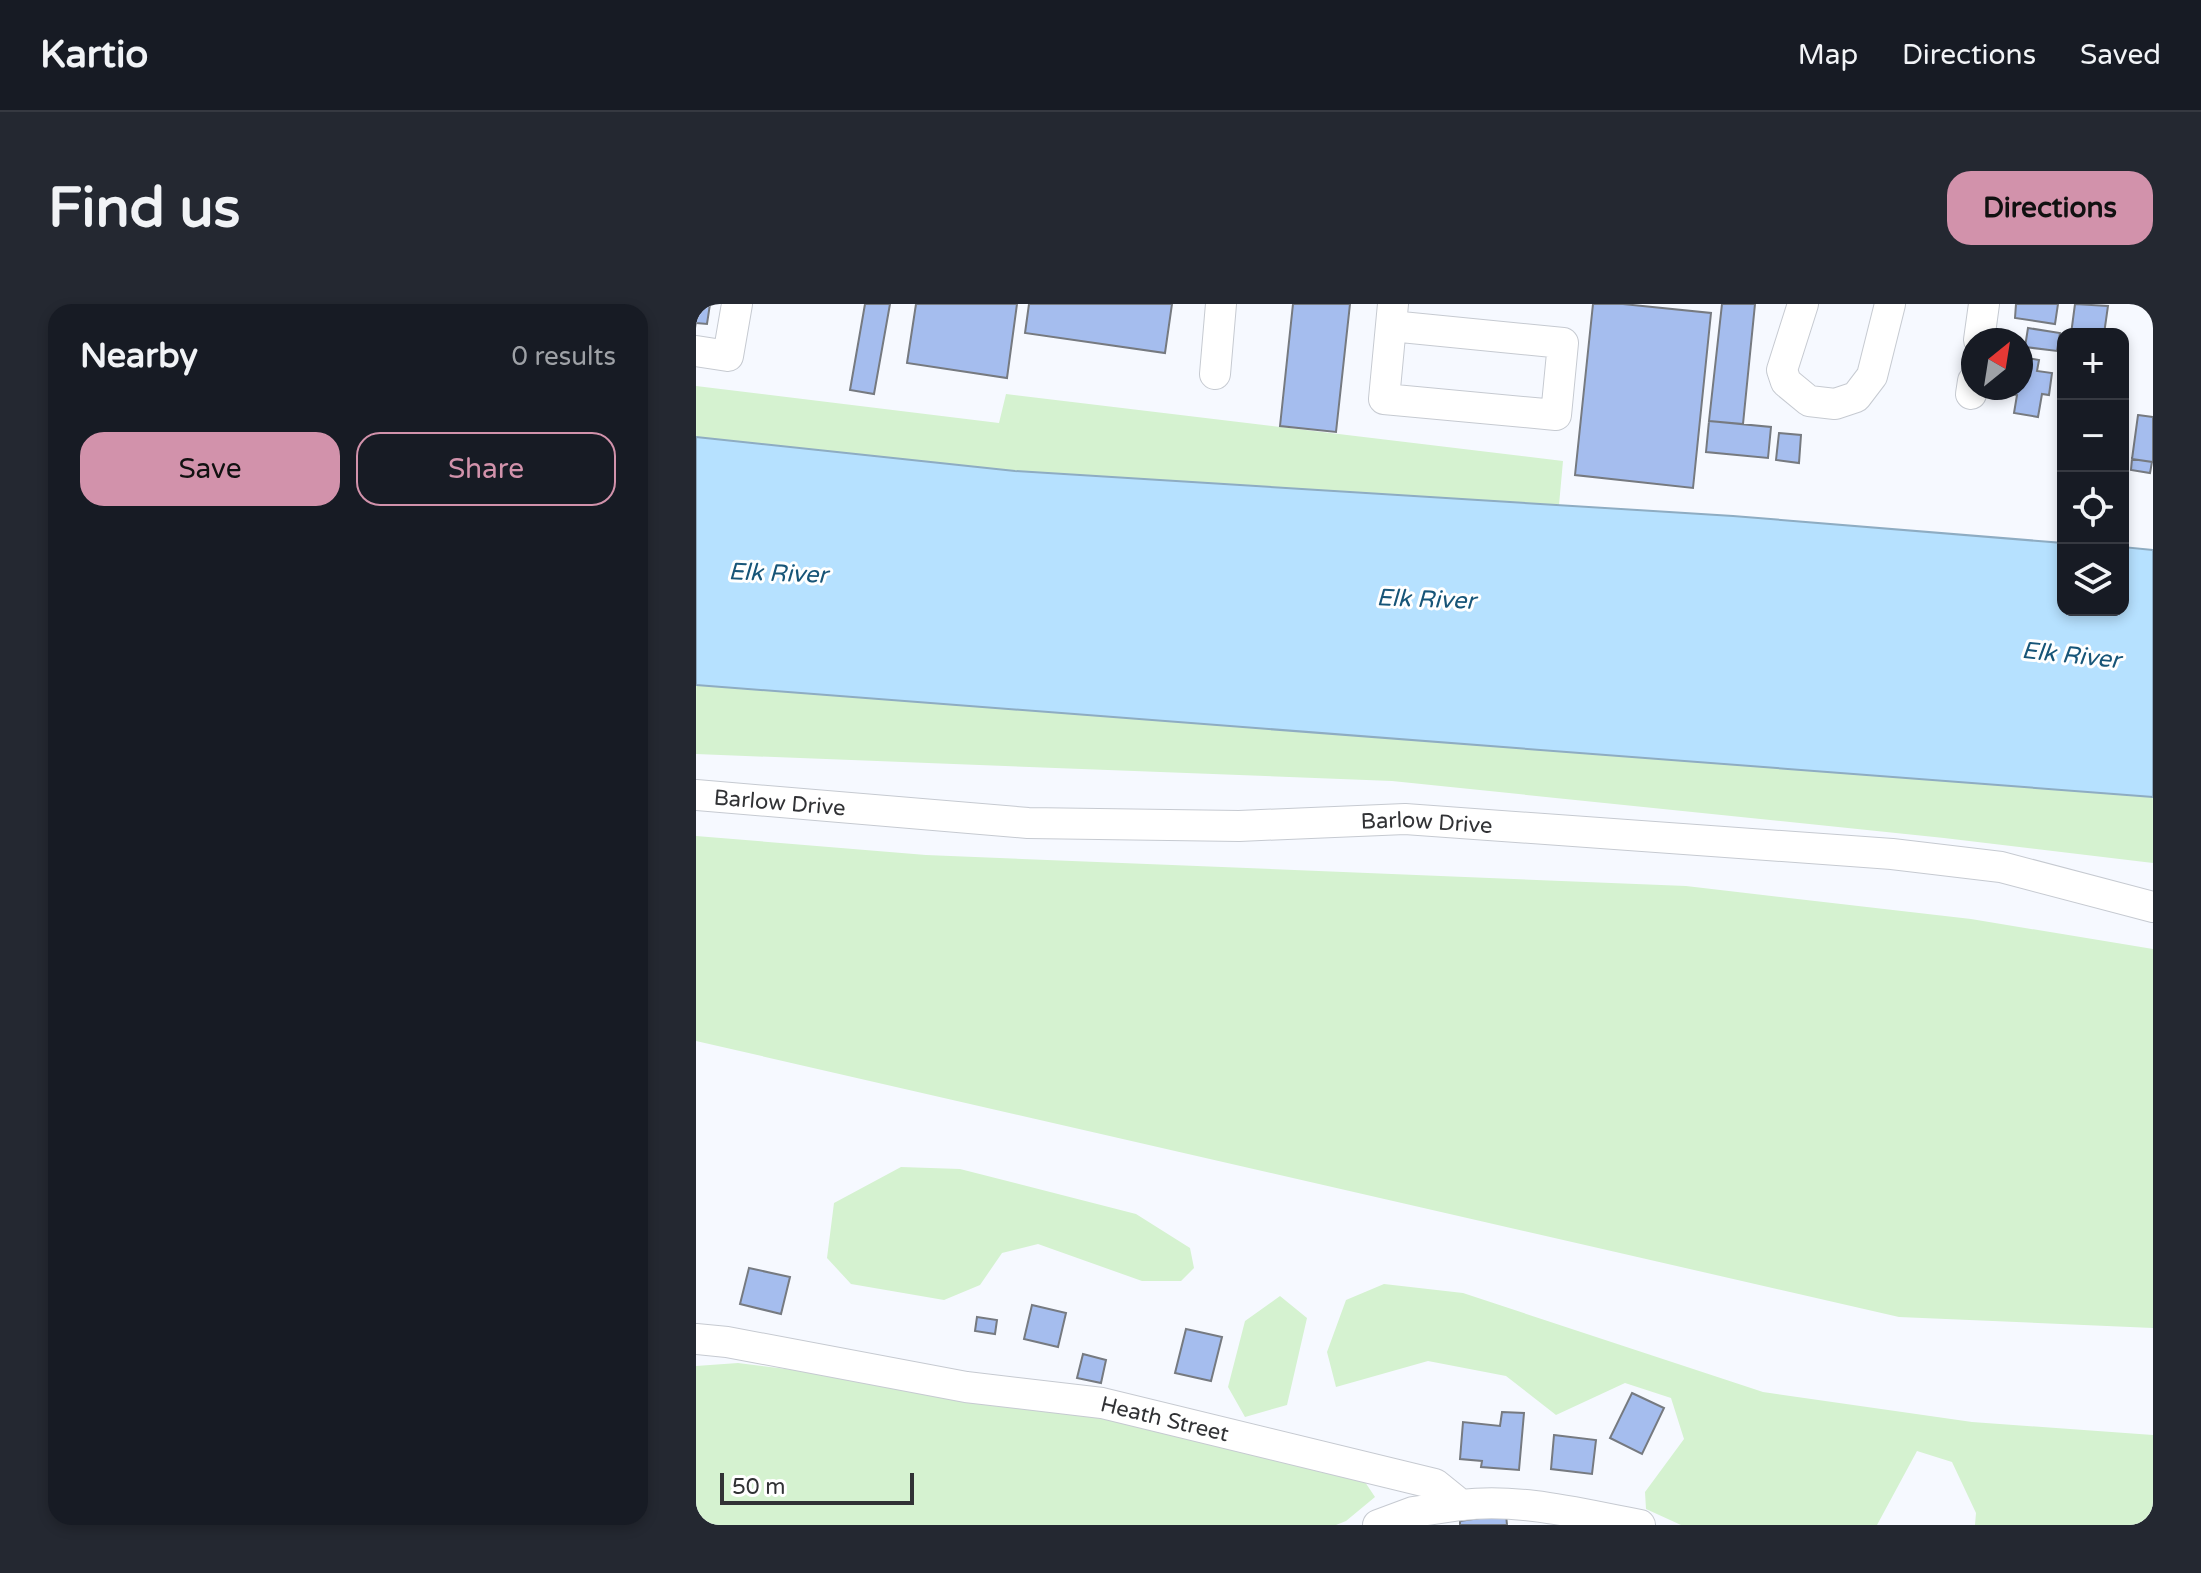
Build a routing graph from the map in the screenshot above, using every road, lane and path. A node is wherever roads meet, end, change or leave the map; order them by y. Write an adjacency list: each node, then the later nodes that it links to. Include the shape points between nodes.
1 (737, 304): 8 (street, via 728,356)
2 (1221, 304): 9 (street)
3 (1803, 304): 4 (street, via 1782,370 1786,382 1809,401 1835,404 1856,397 1872,376)
4 (1890, 304)
5 (1984, 304): 7 (street)
6 (1392, 315): 6 (street, via 1384,399 1556,415 1563,343)
7 (1981, 328)
8 (696, 351)
9 (1215, 374)
10 (696, 795): 11 (street, Barlow Drive, via 1028,823 1239,826 1405,819 1876,853 2001,867)
11 (2153, 907)
12 (696, 1339): 13 (street, Heath Street, via 966,1387 1102,1403 1435,1484)
13 (1461, 1505): 14 (street, via 1543,1506); 15 (street, via 1413,1512)
14 (1629, 1524)
15 (1378, 1525)

